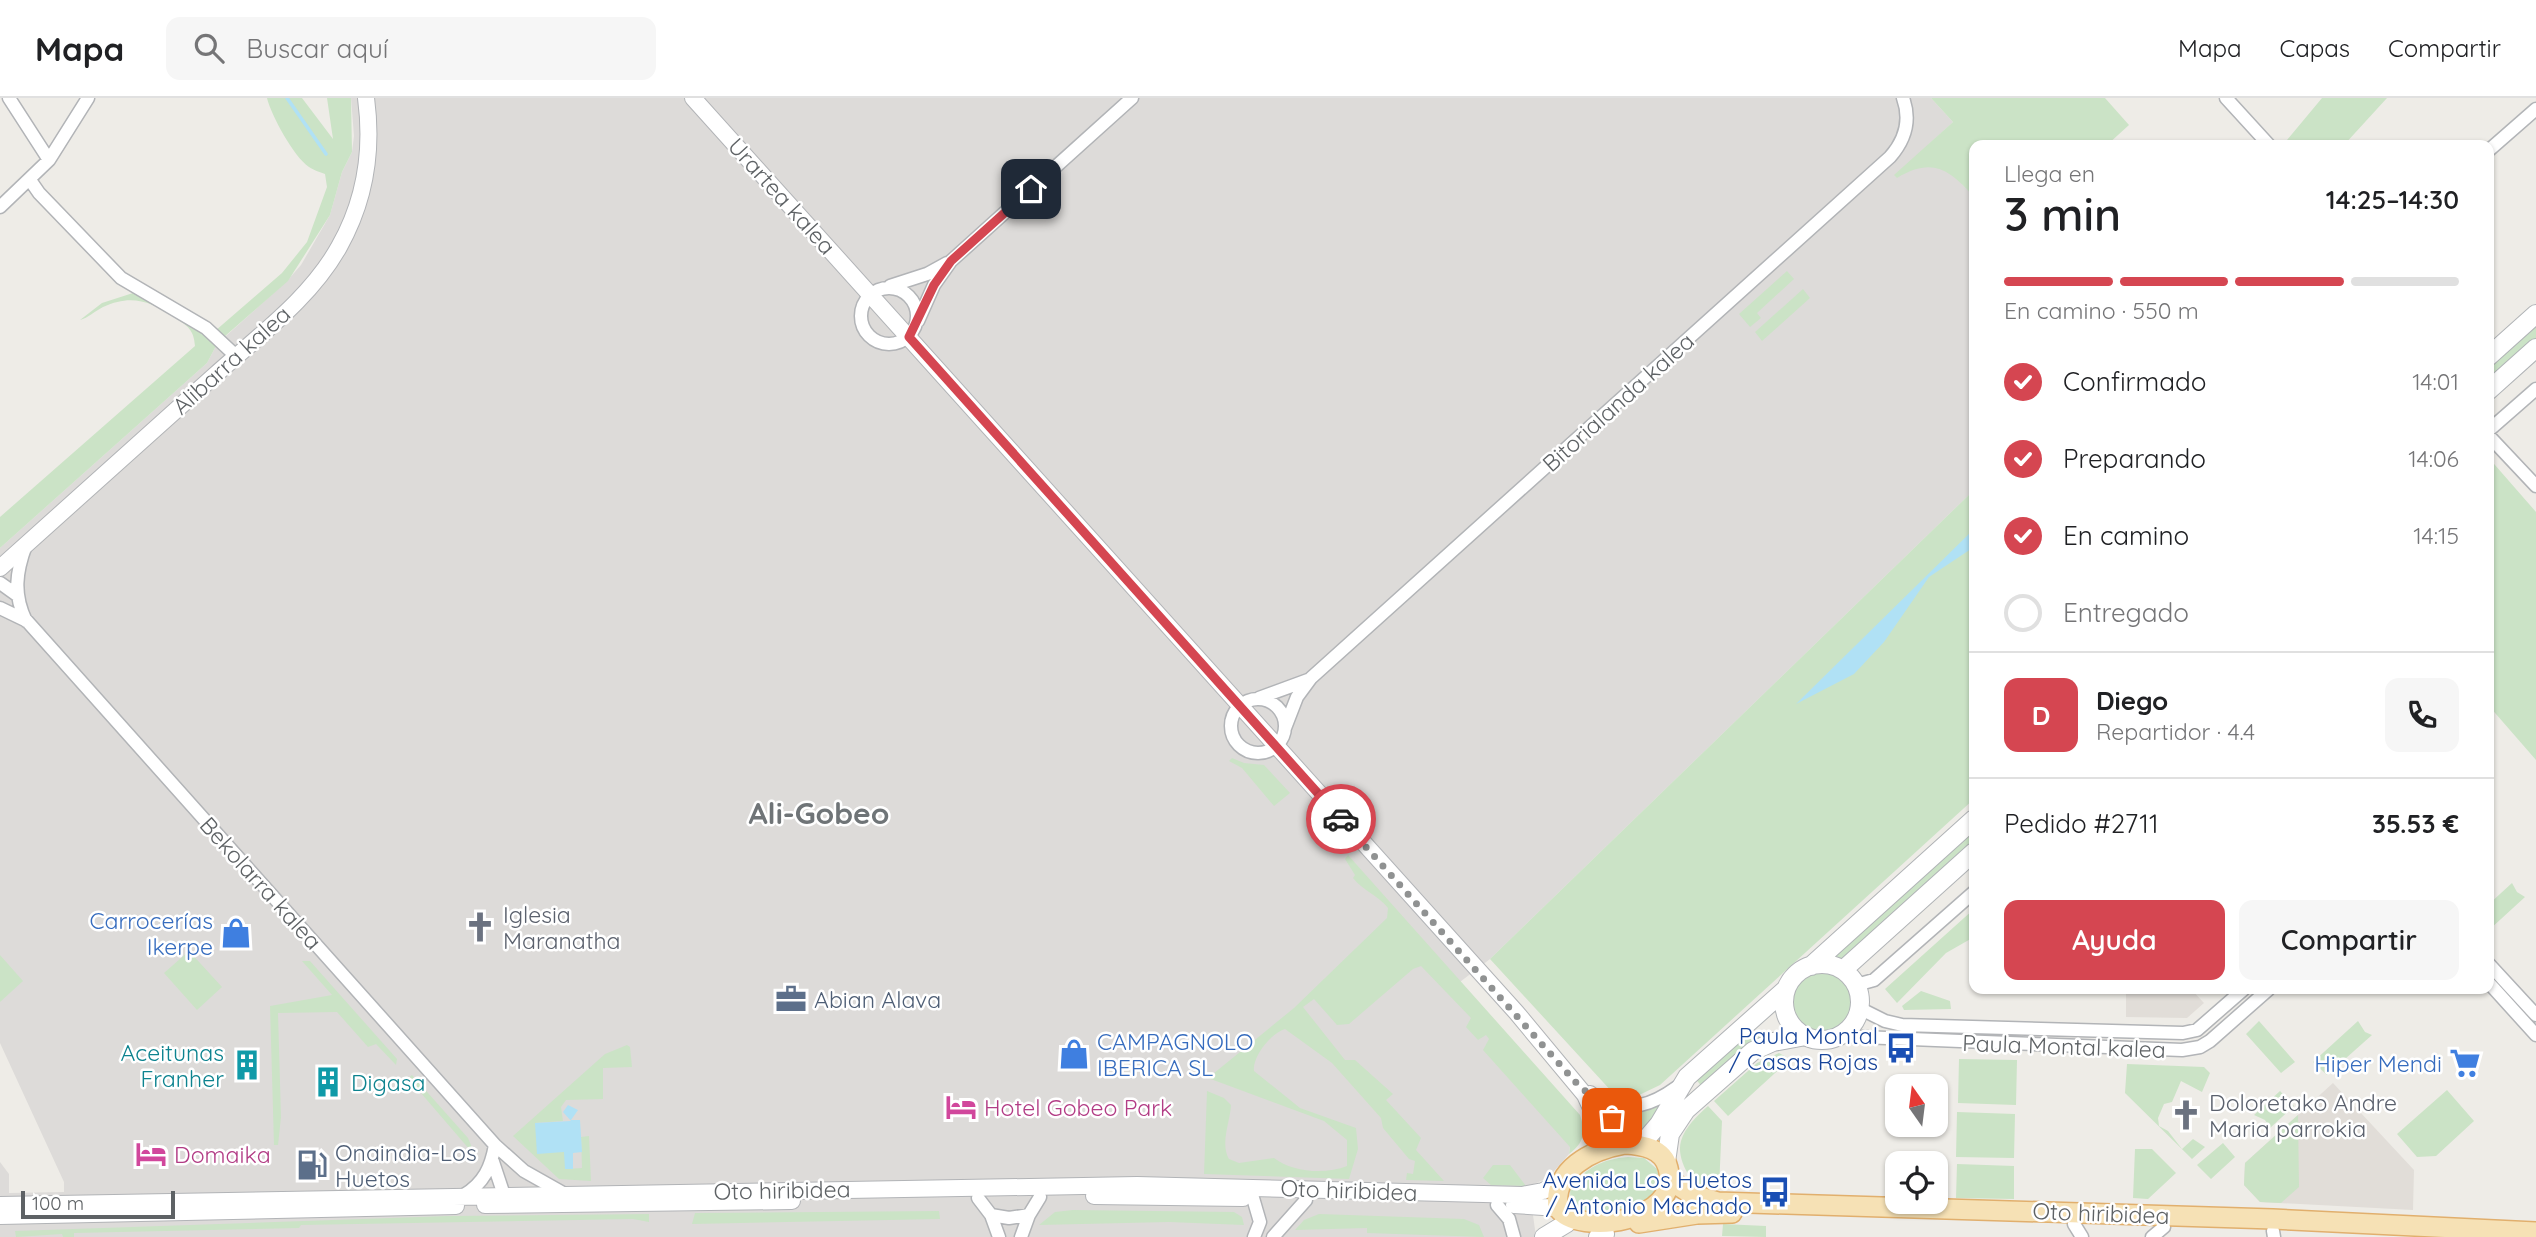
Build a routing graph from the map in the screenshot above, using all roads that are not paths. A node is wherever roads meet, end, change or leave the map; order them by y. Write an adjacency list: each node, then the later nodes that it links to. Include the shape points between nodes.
1 (9, 98): 11 (street)
2 (88, 98): 11 (street)
3 (366, 98): 21 (street, Alibarra kalea, via 367,170 341,245 310,288)
4 (693, 98): 15 (street, Urartea kalea)
5 (1132, 98): 14 (street)
6 (1903, 98): 33 (street, Bitorialanda kalea, via 1906,130 1890,157)
7 (2226, 98): 9 (street)
8 (2536, 109): 10 (street)
9 (2264, 140)
10 (2494, 146)
11 (48, 160): 12 (street)
12 (30, 180): 13 (street); 21 (street, via 121,278 206,328)
13 (1, 202)
14 (951, 261): 15 (street); 17 (street)
15 (878, 291): 17 (street, Urartea kalea, via 896,288 912,299); 18 (street, Urartea kalea); 18 (street, via 861,310 867,334 890,345)
16 (2536, 314): 20 (main road)
17 (918, 321): 18 (street)
18 (909, 337): 35 (street, Urartea kalea)
19 (2536, 348): 22 (main road)
20 (2494, 352)
21 (236, 356): 27 (street, Alibarra kalea)
22 (2494, 386)
23 (2536, 389): 24 (street)
24 (2494, 428)
25 (2494, 440): 26 (street)
26 (2536, 486)
27 (27, 544): 28 (street, Alibarra kalea); 30 (street, Bekolarra kalea, via 16,581)
28 (0, 568)
29 (0, 583): 30 (street)
30 (17, 596): 32 (street, Bekolarra kalea)
31 (0, 607): 32 (street, Bekolarra kalea)
32 (26, 621): 57 (street, Bekolarra kalea)
33 (1311, 678): 34 (street, Bitorialanda kalea); 36 (street, Bitorialanda kalea, via 1297,697)
34 (1254, 699): 35 (street); 36 (street, via 1277,706)
35 (1239, 706): 37 (street, Urartea kalea); 37 (street, via 1231,725 1238,744 1255,752)
36 (1285, 728): 37 (street)
37 (1275, 747): 55 (street, Urartea kalea)
38 (1969, 823): 41 (main road)
39 (1969, 857): 42 (main road)
40 (1969, 896): 44 (street, via 1874,980)
41 (1811, 965): 42 (main road); 45 (main road, via 1796,974)
42 (1843, 970): 44 (main road)
43 (2494, 970): 50 (street)
44 (1856, 985): 49 (main road)
45 (1786, 989): 52 (main road, via 1789,1021); 54 (main road)
46 (2494, 989): 51 (street)
47 (2238, 994): 49 (street, Paula Montal kalea, via 2197,1030 2183,1034 1902,1025)
48 (2263, 994): 53 (street, Paula Montal kalea, via 2210,1041 2182,1050)
49 (1859, 1009): 53 (main road, via 1852,1025)
50 (2536, 1015)
51 (2536, 1035)
52 (1806, 1036): 53 (main road, via 1821,1040); 62 (main road, via 1773,1042 1739,1062 1679,1118 1670,1134)
53 (1837, 1037)
54 (1683, 1083): 56 (street, via 1649,1105 1635,1108); 58 (main road, via 1660,1124)
55 (1580, 1087): 56 (street, Urartea kalea); 59 (street, Urartea kalea, via 1599,1126)
56 (1598, 1100): 58 (street, Urartea kalea)
57 (495, 1145): 60 (street); 61 (street, Bekolarra kalea)
58 (1633, 1145): 59 (main road); 62 (main road, via 1659,1153)
59 (1594, 1152): 64 (main road)
60 (492, 1159): 63 (street); 66 (street, via 483,1179)
61 (524, 1171): 63 (street); 65 (street, Bekolarra kalea)
62 (1668, 1171): 78 (main road, via 1662,1204); 80 (main road, Oto hiribidea, via 1690,1194 1718,1202)
63 (496, 1178): 70 (street)
64 (1561, 1182): 65 (street, Oto hiribidea, via 1522,1195 1149,1185); 75 (main road)
65 (563, 1193): 70 (street, Oto hiribidea)
66 (464, 1195): 70 (street, Oto hiribidea); 72 (street, Oto hiribidea)
67 (1040, 1197): 68 (street, Oto hiribidea); 69 (street, Oto hiribidea); 74 (street)
68 (978, 1198): 70 (street, Oto hiribidea); 77 (street)
69 (1254, 1198): 71 (street, Oto hiribidea); 87 (street, via 1260,1222)
70 (505, 1200): 76 (street, Oto hiribidea)
71 (1306, 1200): 73 (street, Oto hiribidea); 88 (street)
72 (0, 1205)
73 (1497, 1205): 75 (street, Oto hiribidea, via 1541,1205); 89 (street, via 1509,1219)
74 (1028, 1215): 77 (street); 86 (street)
75 (1563, 1215): 84 (main road, via 1583,1232); 90 (main road)
76 (0, 1216)
77 (991, 1216): 85 (street)
78 (1639, 1223): 79 (main road, Oto hiribidea, via 1716,1213); 84 (main road)
79 (2078, 1231): 81 (main road, Oto hiribidea)
80 (2319, 1231): 82 (main road, Oto hiribidea); 83 (main road, Oto hiribidea); 91 (main road, Oto hiribidea)
81 (2158, 1232): 83 (main road, Oto hiribidea)
82 (2536, 1232)
83 (2273, 1234)
84 (1602, 1235)
85 (999, 1237)
86 (1021, 1237)
87 (1254, 1237)
88 (1273, 1237)
89 (1514, 1237)
90 (1544, 1237)
91 (2389, 1237)

